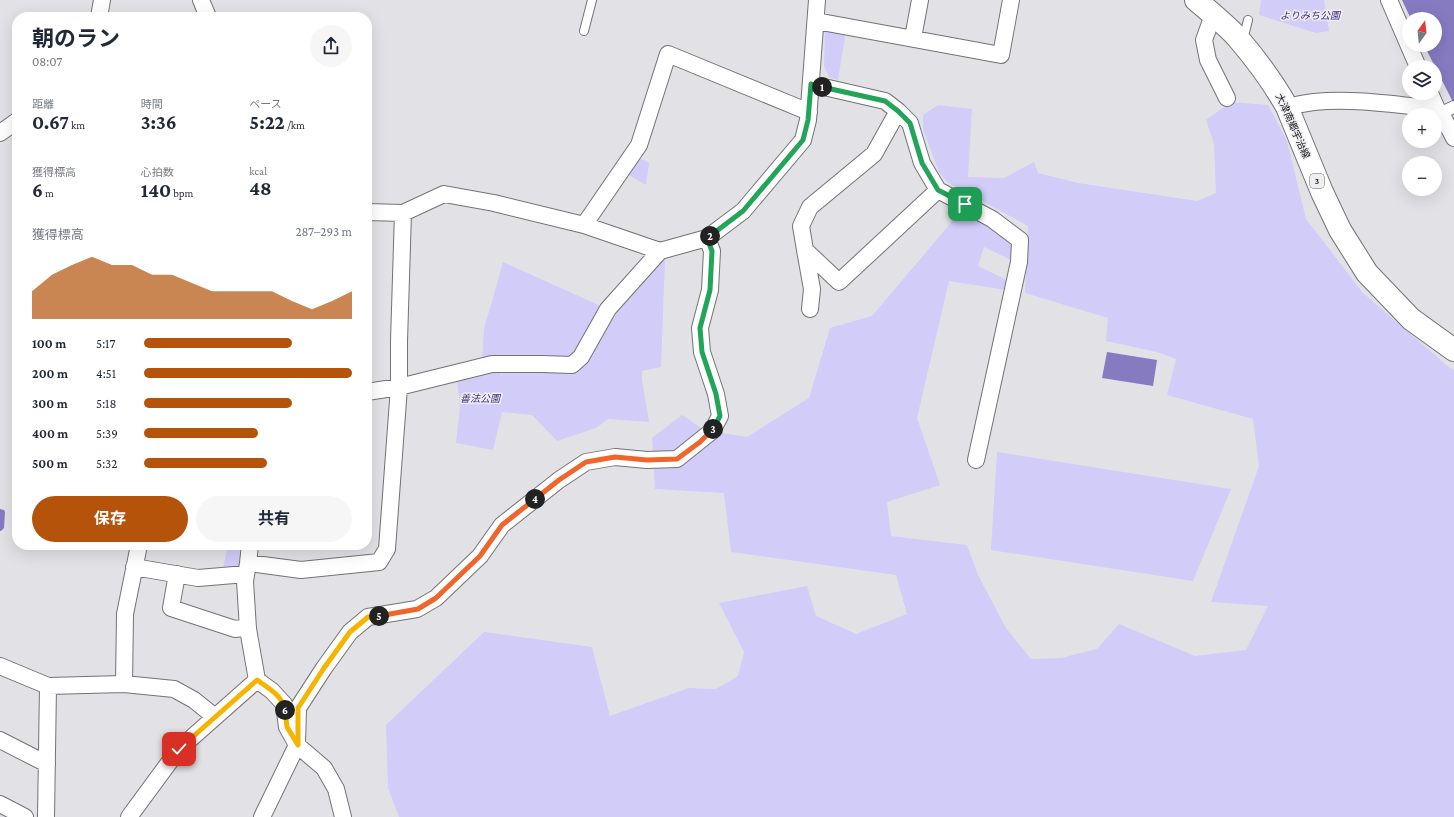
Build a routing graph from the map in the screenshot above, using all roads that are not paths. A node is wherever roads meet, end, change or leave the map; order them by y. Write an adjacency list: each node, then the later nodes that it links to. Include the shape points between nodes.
1 (102, 0): 9 (street)
2 (201, 0): 10 (street)
3 (592, 0): 13 (lane)
4 (817, 0): 12 (street)
5 (920, 0): 14 (street)
6 (1011, 0): 14 (street, via 1001,54)
7 (1196, 0): 11 (main road, 大津南郷宇治線 / 3)
8 (1389, 0): 15 (street)
9 (100, 12)
10 (206, 12)
11 (1213, 15): 17 (street, via 1204,40 1208,60); 19 (main road, 大津南郷宇治線 / 3, via 1242,28)
12 (816, 21): 14 (street); 16 (street)
13 (584, 31)
14 (913, 38)
15 (1415, 60)
16 (811, 84): 21 (street, via 885,101); 22 (street)
17 (1227, 98)
18 (1437, 100): 20 (street)
19 (1287, 107): 20 (street, via 1337,101); 34 (main road, 大津南郷宇治線 / 3, via 1340,230 1367,273 1411,319)
20 (1446, 109): 25 (street)
21 (898, 111): 26 (street, via 910,123 922,163); 31 (street, via 874,154 810,206 801,226)
22 (809, 112): 29 (street, via 668,54 639,145); 30 (street, via 803,140 743,211)
23 (12, 125): 24 (street)
24 (0, 133)
25 (1454, 138)
26 (938, 190): 31 (street, via 839,282); 37 (street, via 992,219 1020,240 1019,262)
27 (372, 212): 28 (street)
28 (403, 213): 29 (street, via 444,194 494,203); 35 (street)
29 (584, 225): 32 (street)
30 (707, 238): 32 (street); 50 (street, via 712,251 710,290 700,328 702,352 716,394 720,416 712,431 677,459 615,457 586,462 502,525 480,556 436,598 418,609 368,617 350,632 298,708)
31 (805, 250): 33 (street, via 812,289)
32 (660, 251): 35 (street, via 608,309 581,357 572,366 492,364)
33 (810, 310)
34 (1454, 350)
35 (399, 387): 36 (street); 41 (street, via 387,549 379,562 301,570)
36 (372, 391)
37 (976, 460)
38 (138, 550): 40 (street)
39 (249, 550): 41 (street)
40 (134, 567): 42 (street); 46 (street, via 125,614)
41 (247, 569): 42 (street, via 198,578); 43 (street, via 245,581)
42 (177, 574): 43 (street, via 171,608 235,629)
43 (248, 627): 45 (street)
44 (0, 666): 47 (street)
45 (257, 680): 48 (street); 50 (street, via 284,704 287,727)
46 (124, 684): 47 (street); 48 (street, via 174,689 194,700)
47 (48, 686): 51 (street)
48 (215, 717): 56 (street, via 179,749)
49 (0, 740): 51 (street)
50 (298, 745): 53 (street, via 324,768 336,789); 57 (street)
51 (46, 764): 55 (street)
52 (0, 804): 54 (street)
53 (341, 810): 58 (street)
54 (25, 817)
55 (46, 817)
56 (129, 817)
57 (262, 817)
58 (331, 817)

